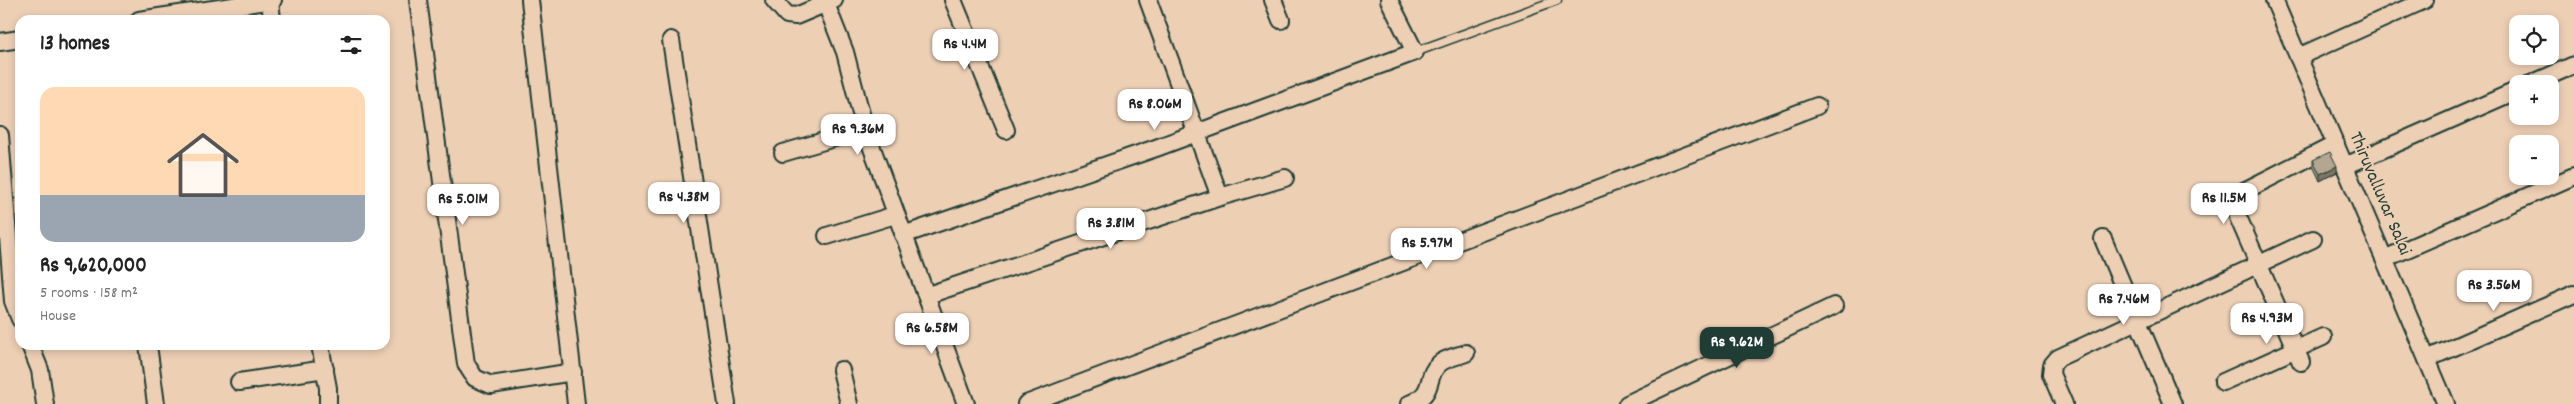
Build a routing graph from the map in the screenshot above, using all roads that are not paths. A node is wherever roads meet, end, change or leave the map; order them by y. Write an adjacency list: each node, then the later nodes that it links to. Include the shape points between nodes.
1 (271, 0): 13 (street); 14 (street)
2 (418, 0): 57 (street, via 466,364 475,378 491,384)
3 (530, 0): 57 (street)
4 (774, 0): 12 (street, via 788,15 796,16)
5 (953, 0): 26 (street)
6 (1148, 0): 27 (street)
7 (1273, 0): 15 (street)
8 (1389, 0): 19 (street)
9 (1557, 0): 19 (lane)
10 (2274, 0): 20 (street, Thiruvalluvar Salai)
11 (2425, 0): 20 (street)
12 (830, 2): 25 (street)
13 (172, 15)
14 (272, 15)
15 (1281, 20)
16 (15, 40): 18 (street)
17 (672, 40): 64 (street)
18 (0, 42)
19 (1415, 52): 27 (street)
20 (2298, 57): 29 (street, Thiruvalluvar Salai)
21 (2574, 65): 22 (street)
22 (2551, 75)
23 (2509, 94): 31 (street)
24 (1817, 106): 67 (street)
25 (866, 129): 30 (street); 35 (street)
26 (1006, 130)
27 (1196, 132): 34 (street); 36 (street)
28 (0, 135): 40 (street)
29 (2336, 144): 31 (street, Thiruvalluvar Salai); 42 (street, via 2244,192 2237,204 2238,217)
30 (783, 153)
31 (2345, 166): 41 (street, Thiruvalluvar Salai)
32 (2574, 176): 41 (street)
33 (1285, 178): 34 (street)
34 (1220, 197): 44 (street)
35 (896, 215): 36 (street); 37 (street)
36 (902, 235): 44 (street)
37 (828, 236)
38 (2313, 238): 42 (street)
39 (2103, 240): 47 (street)
40 (15, 242): 45 (street)
41 (2384, 259): 54 (street, Thiruvalluvar Salai)
42 (2259, 264): 47 (street); 53 (street)
43 (2574, 294): 54 (street)
44 (928, 295): 66 (street)
45 (15, 306)
46 (1834, 306): 69 (street)
47 (2138, 321): 70 (street, via 2058,358 2052,365 2051,374); 71 (street)
48 (2323, 337): 53 (street)
49 (32, 350): 60 (street, via 40,370)
50 (149, 350): 61 (street)
51 (321, 350): 55 (street)
52 (1466, 353): 68 (street, via 1440,362 1434,369 1425,395)
53 (2299, 356): 59 (street)
54 (2427, 359): 72 (street, Thiruvalluvar Salai)
55 (324, 369): 58 (street); 62 (street)
56 (841, 370): 65 (street)
57 (573, 372): 63 (street)
58 (240, 382)
59 (2223, 382)
60 (45, 404)
61 (156, 404)
62 (328, 404)
63 (576, 404)
64 (727, 404)
65 (849, 404)
66 (966, 404)
67 (1026, 404)
68 (1409, 404)
69 (1627, 404)
70 (2064, 404)
71 (2173, 404)
72 (2446, 404)

